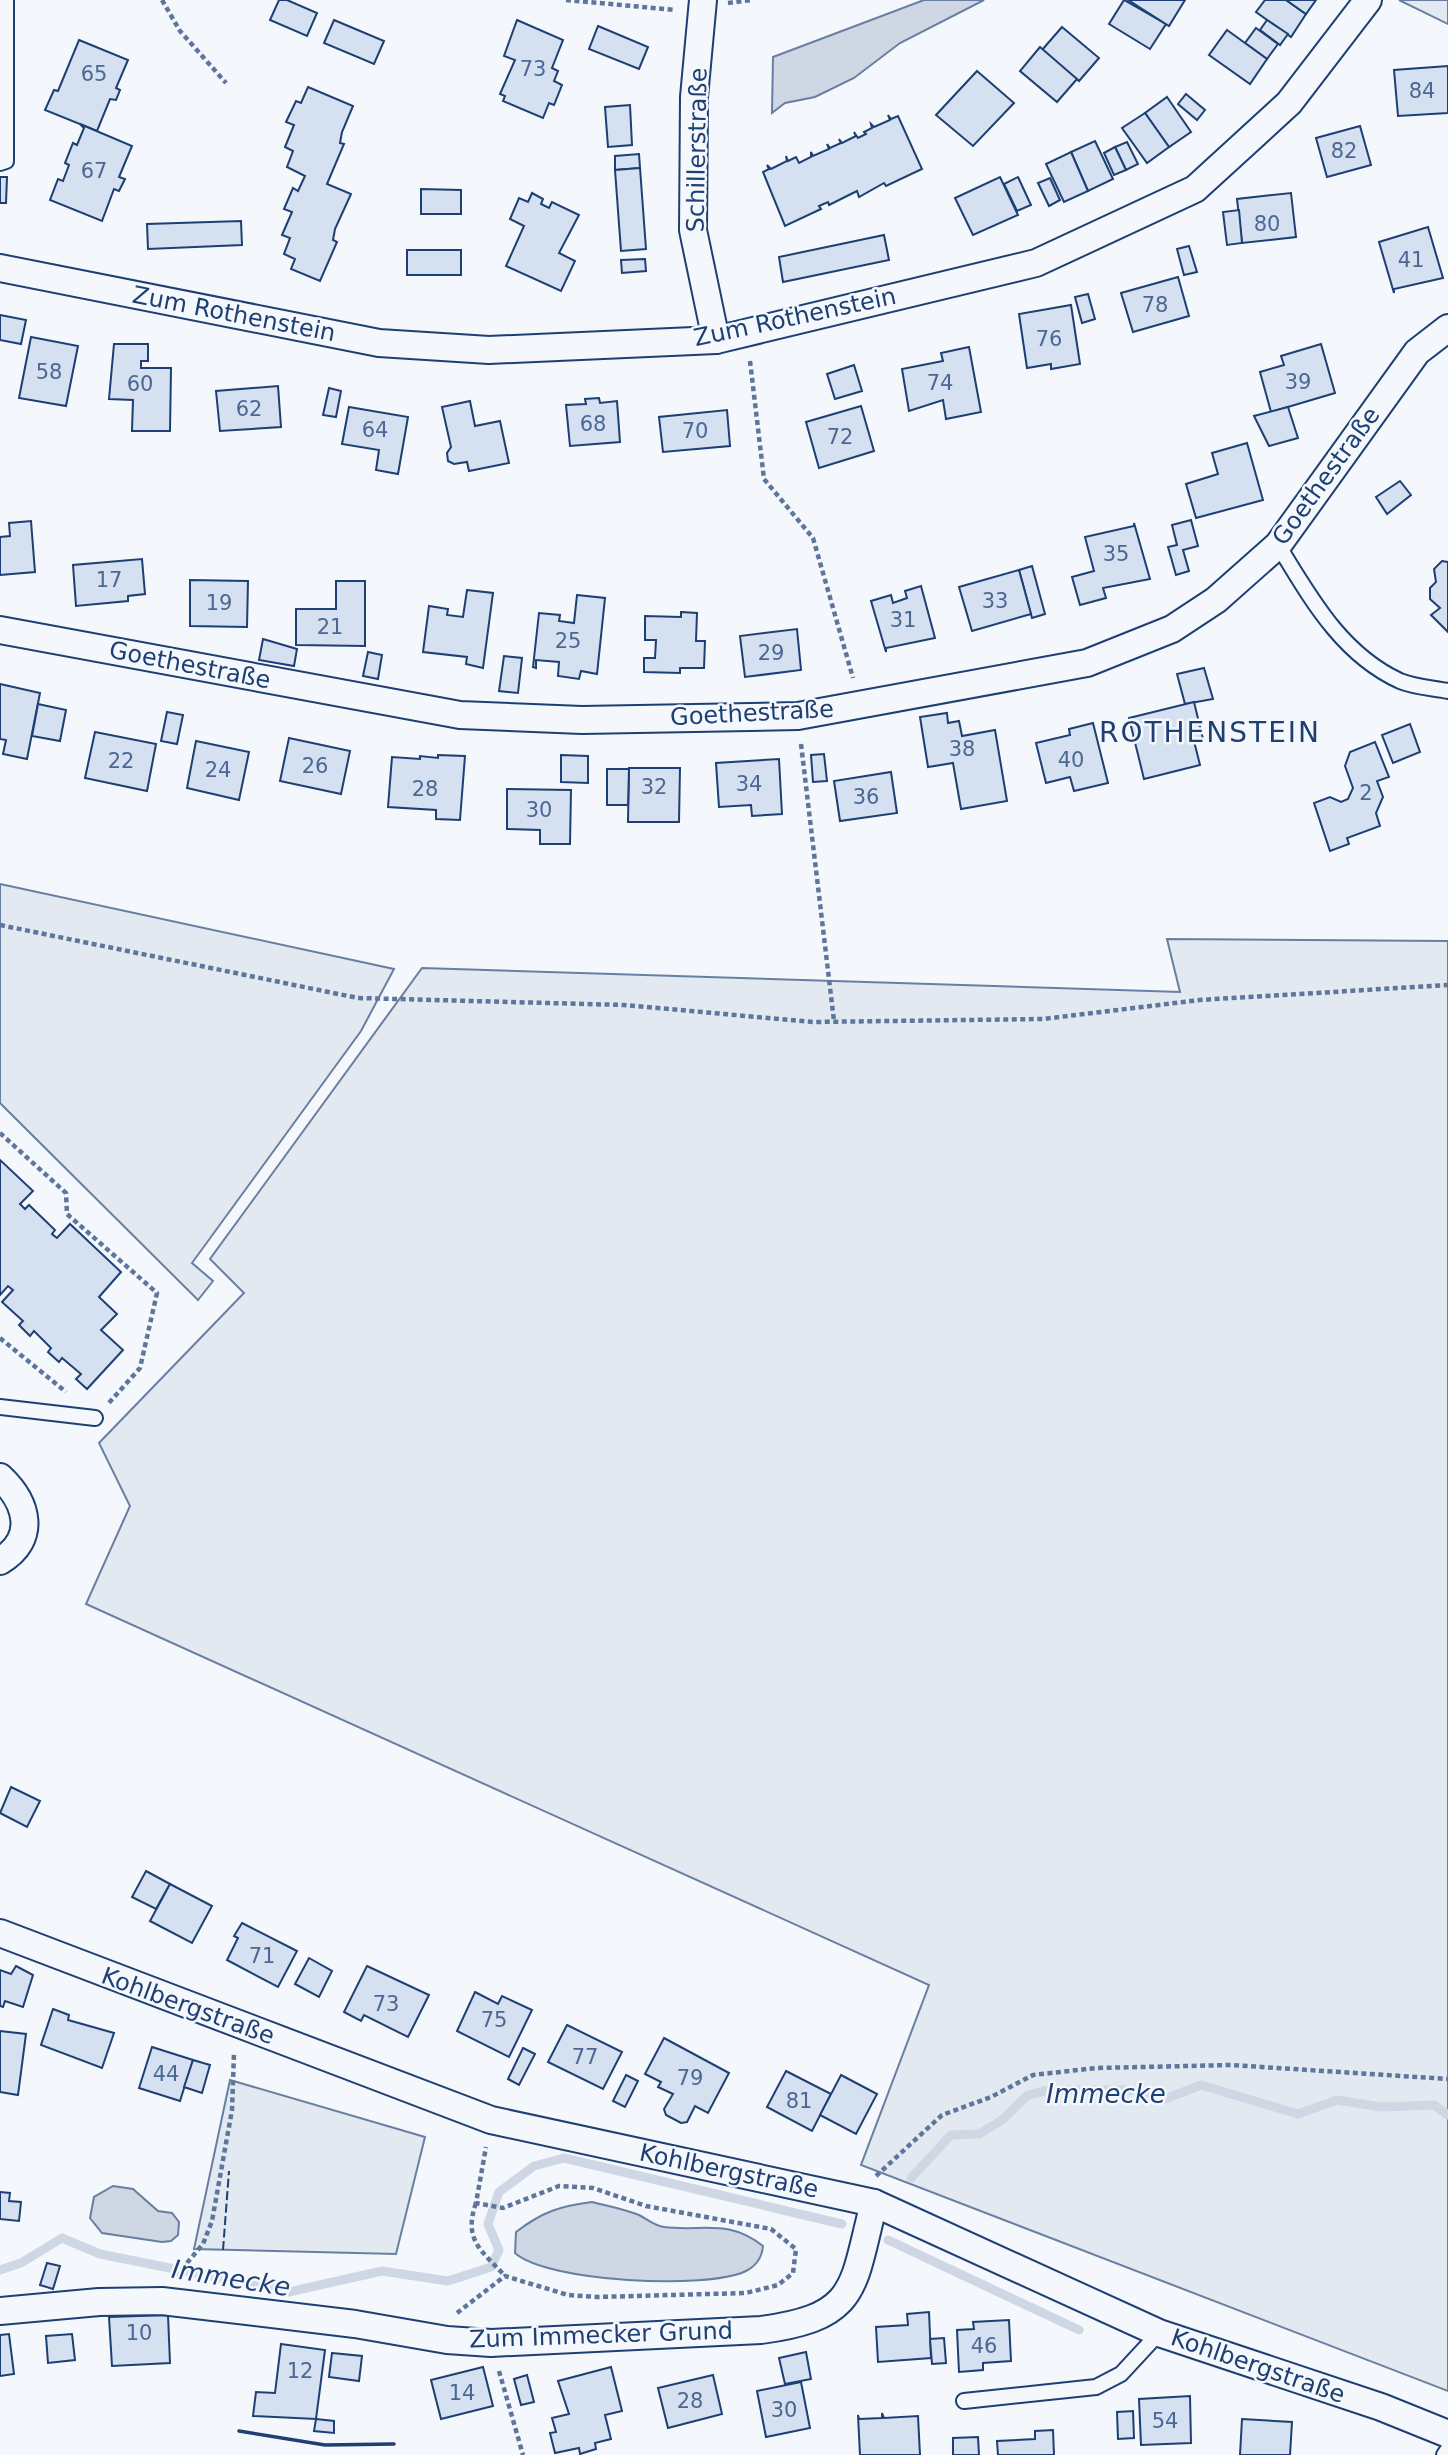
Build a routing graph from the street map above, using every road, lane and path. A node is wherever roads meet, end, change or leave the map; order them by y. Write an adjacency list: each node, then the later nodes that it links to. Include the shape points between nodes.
1 (6, 0): 7 (lane, via 6,161)
2 (162, 0): 6 (path, via 180,31)
3 (566, 0): 5 (path)
4 (1368, 0): 10 (street, Zum Rothenstein, via 1289,103 1195,188 1036,263)
5 (703, 6): 11 (street, Schillerstraße, via 694,97 693,230)
6 (226, 83)
7 (0, 163)
8 (0, 268): 11 (street, Zum Rothenstein, via 379,343 489,350)
9 (1448, 328): 12 (street, Goethestraße, via 1417,352)
10 (746, 332): 11 (street, Zum Rothenstein); 15 (path, via 764,479 813,538)
11 (716, 340)
12 (1278, 545): 14 (lane, via 1322,617 1360,656 1401,681); 15 (street, Goethestraße, via 1216,600 1172,629 1087,663)
13 (0, 630): 16 (street, Goethestraße, via 460,715 582,720)
14 (1448, 691)
15 (860, 705): 16 (street, Goethestraße)
16 (798, 716): 19 (path)
17 (0, 925): 19 (path, via 358,998 625,1005)
18 (1448, 985): 19 (path, via 1200,1000 1043,1019)
19 (834, 1021)
20 (0, 1133): 23 (path, via 66,1193 67,1214 157,1293 140,1368)
21 (0, 1338): 23 (path)
22 (0, 1407): 23 (lane)
23 (95, 1418)
24 (0, 1477): 25 (street, via 13,1489 23,1516 24,1539 15,1552)
25 (0, 1560)
26 (0, 1933): 29 (street, Kohlbergstraße)
27 (234, 2050): 33 (path, via 232,2110 212,2221 202,2244)
28 (1448, 2079): 30 (path, via 1231,2065 1096,2067 1033,2075 942,2115)
29 (491, 2120): 30 (street, Kohlbergstraße); 31 (path)
30 (864, 2200): 35 (street, Kohlbergstraße); 37 (street, Zum Immecker Grund, via 851,2287 829,2313 796,2325 761,2330)
31 (475, 2203): 32 (path, via 469,2224 475,2242); 32 (path, via 503,2208 559,2186 593,2188 646,2206 771,2229 796,2249 793,2273 778,2285 746,2293 568,2295)
32 (505, 2276): 36 (path, via 457,2314)
33 (175, 2277)
34 (0, 2311): 36 (street, Zum Immecker Grund, via 162,2301)
35 (1159, 2333): 38 (lane, via 1121,2374 1096,2387); 39 (street, Kohlbergstraße)
36 (447, 2340): 37 (street, Zum Immecker Grund)
37 (491, 2343): 41 (path)
38 (964, 2401)
39 (1448, 2434)
40 (1448, 2449): 42 (lane)
41 (523, 2455)
42 (1444, 2455)

